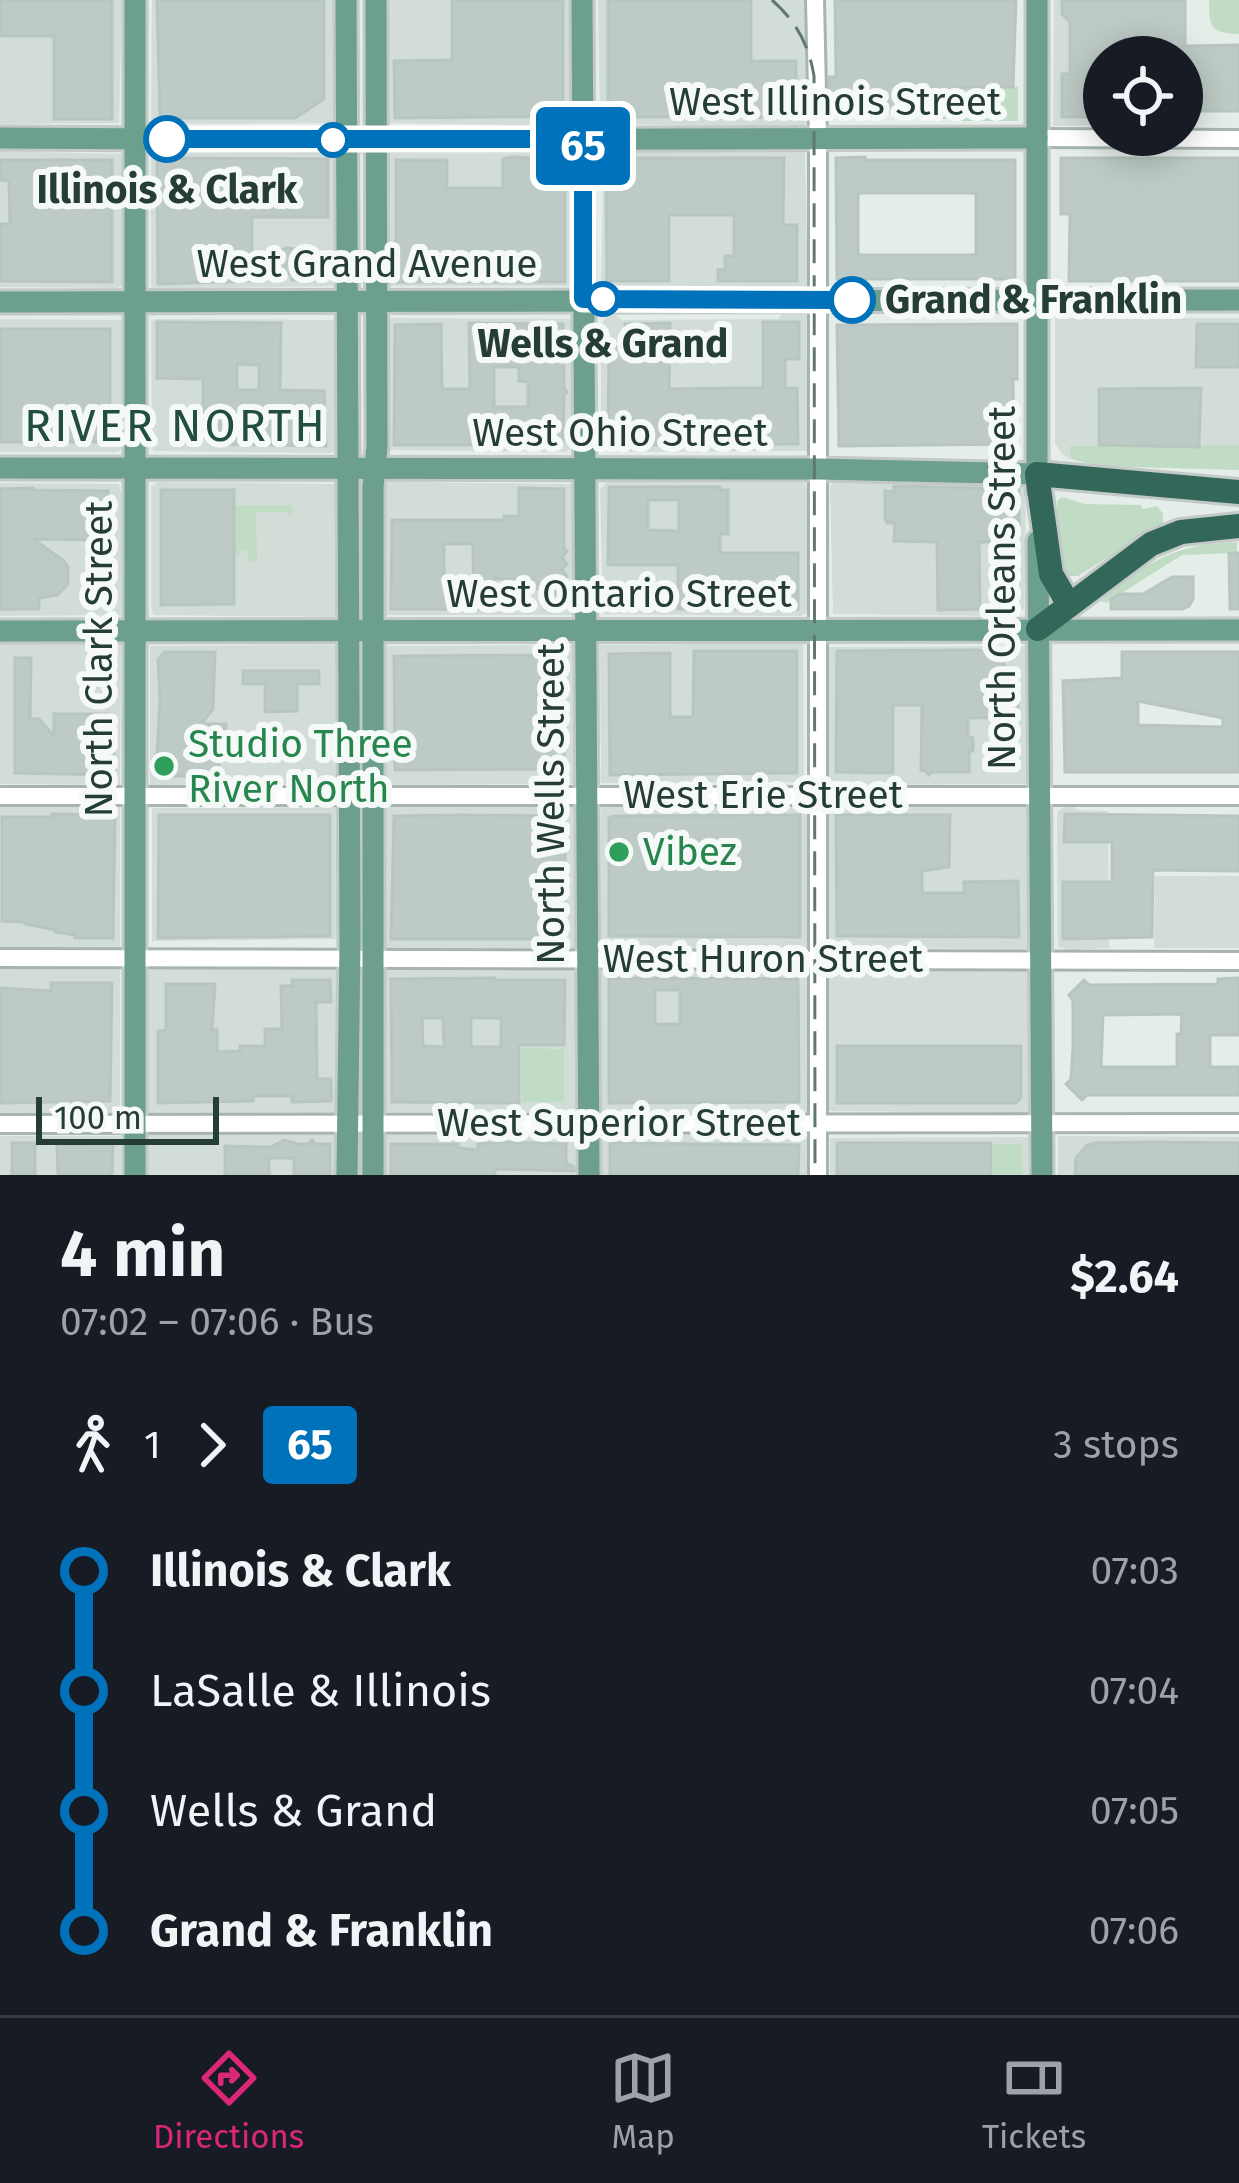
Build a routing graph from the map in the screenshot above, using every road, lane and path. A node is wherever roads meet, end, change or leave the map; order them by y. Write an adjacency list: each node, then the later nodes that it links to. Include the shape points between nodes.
1 (135, 0): 10 (main road, North Clark Street)
2 (346, 0): 12 (main road)
3 (376, 0): 13 (main road)
4 (582, 0): 11 (main road, North Wells Street)
5 (814, 0): 8 (street)
6 (1037, 0): 9 (main road, North Orleans Street)
7 (0, 138): 10 (main road, West Illinois Street)
8 (818, 138): 9 (main road, West Illinois Street); 11 (main road, West Illinois Street); 18 (street)
9 (1037, 138): 14 (street, West Illinois Street); 21 (main road, North Orleans Street)
10 (135, 139): 12 (main road, West Illinois Street); 20 (main road, North Clark Street)
11 (583, 139): 13 (main road, West Illinois Street); 15 (main road, North Wells Street)
12 (346, 140): 13 (main road, West Illinois Street); 16 (main road)
13 (376, 140): 17 (main road)
14 (1239, 140)
15 (583, 299): 17 (main road, West Grand Avenue); 18 (main road, West Grand Avenue); 27 (main road, North Wells Street)
16 (346, 300): 17 (main road, West Grand Avenue); 20 (main road, West Grand Avenue); 25 (main road)
17 (376, 300): 26 (main road)
18 (818, 300): 21 (main road, West Grand Avenue); 28 (street)
19 (1239, 300): 21 (main road, West Grand Avenue)
20 (135, 301): 22 (main road, West Grand Avenue); 24 (main road, North Clark Street)
21 (1037, 301): 29 (main road, North Orleans Street)
22 (0, 302)
23 (0, 468): 24 (main road, West Ohio Street)
24 (135, 468): 25 (main road, West Ohio Street); 40 (main road, North Clark Street)
25 (349, 469): 26 (main road, West Ohio Street); 35 (main road)
26 (375, 469): 27 (main road, West Ohio Street); 36 (main road)
27 (584, 469): 28 (main road, West Ohio Street); 37 (main road, North Wells Street)
28 (818, 470): 29 (main road, West Ohio Street); 33 (street)
29 (1037, 474): 30 (highway, West Ohio Street); 32 (highway, via 1051,574); 34 (main road, North Orleans Street)
30 (1239, 492)
31 (1239, 526): 32 (highway, via 1151,544)
32 (1069, 605): 34 (highway)
33 (819, 629): 34 (main road, West Ontario Street); 37 (main road, West Ontario Street); 47 (street)
34 (1038, 629): 38 (main road, West Ontario Street); 44 (main road, North Orleans Street)
35 (350, 630): 36 (main road, West Ontario Street); 40 (main road, West Ontario Street); 46 (main road)
36 (374, 630): 37 (main road, West Ontario Street); 42 (main road)
37 (586, 630): 43 (main road, North Wells Street)
38 (1239, 630)
39 (0, 631): 40 (main road, West Ontario Street)
40 (135, 631): 41 (main road, North Clark Street)
41 (135, 795): 45 (street, West Erie Street); 46 (street, West Erie Street); 50 (main road, North Clark Street)
42 (374, 795): 43 (street, West Erie Street); 46 (street, West Erie Street); 51 (main road)
43 (587, 795): 47 (street, West Erie Street); 52 (main road, North Wells Street)
44 (1039, 795): 47 (street, West Erie Street); 48 (street, West Erie Street); 54 (main road, North Orleans Street)
45 (0, 796)
46 (350, 796): 51 (main road)
47 (819, 796): 53 (street)
48 (1239, 796)
49 (0, 958): 50 (street, West Huron Street)
50 (135, 958): 51 (street, West Huron Street); 60 (main road, North Clark Street)
51 (362, 958): 52 (street, West Huron Street); 56 (main road); 57 (main road)
52 (588, 958): 53 (street, West Huron Street); 58 (main road, North Wells Street)
53 (819, 958): 54 (street, West Huron Street); 61 (street)
54 (1040, 961): 55 (street, West Huron Street); 59 (main road, North Orleans Street)
55 (1239, 961)
56 (347, 1122): 57 (street, West Superior Street); 60 (street, West Superior Street); 65 (main road)
57 (373, 1122): 58 (street, West Superior Street); 66 (main road)
58 (588, 1122): 61 (street, West Superior Street); 67 (main road, North Wells Street)
59 (1042, 1122): 61 (street, West Superior Street); 62 (street, West Superior Street); 69 (main road, North Orleans Street)
60 (135, 1123): 63 (street, West Superior Street); 64 (main road, North Clark Street)
61 (818, 1123): 68 (street)
62 (1239, 1123)
63 (0, 1124)
64 (135, 1175)
65 (347, 1175)
66 (373, 1175)
67 (589, 1175)
68 (818, 1175)
69 (1042, 1175)

